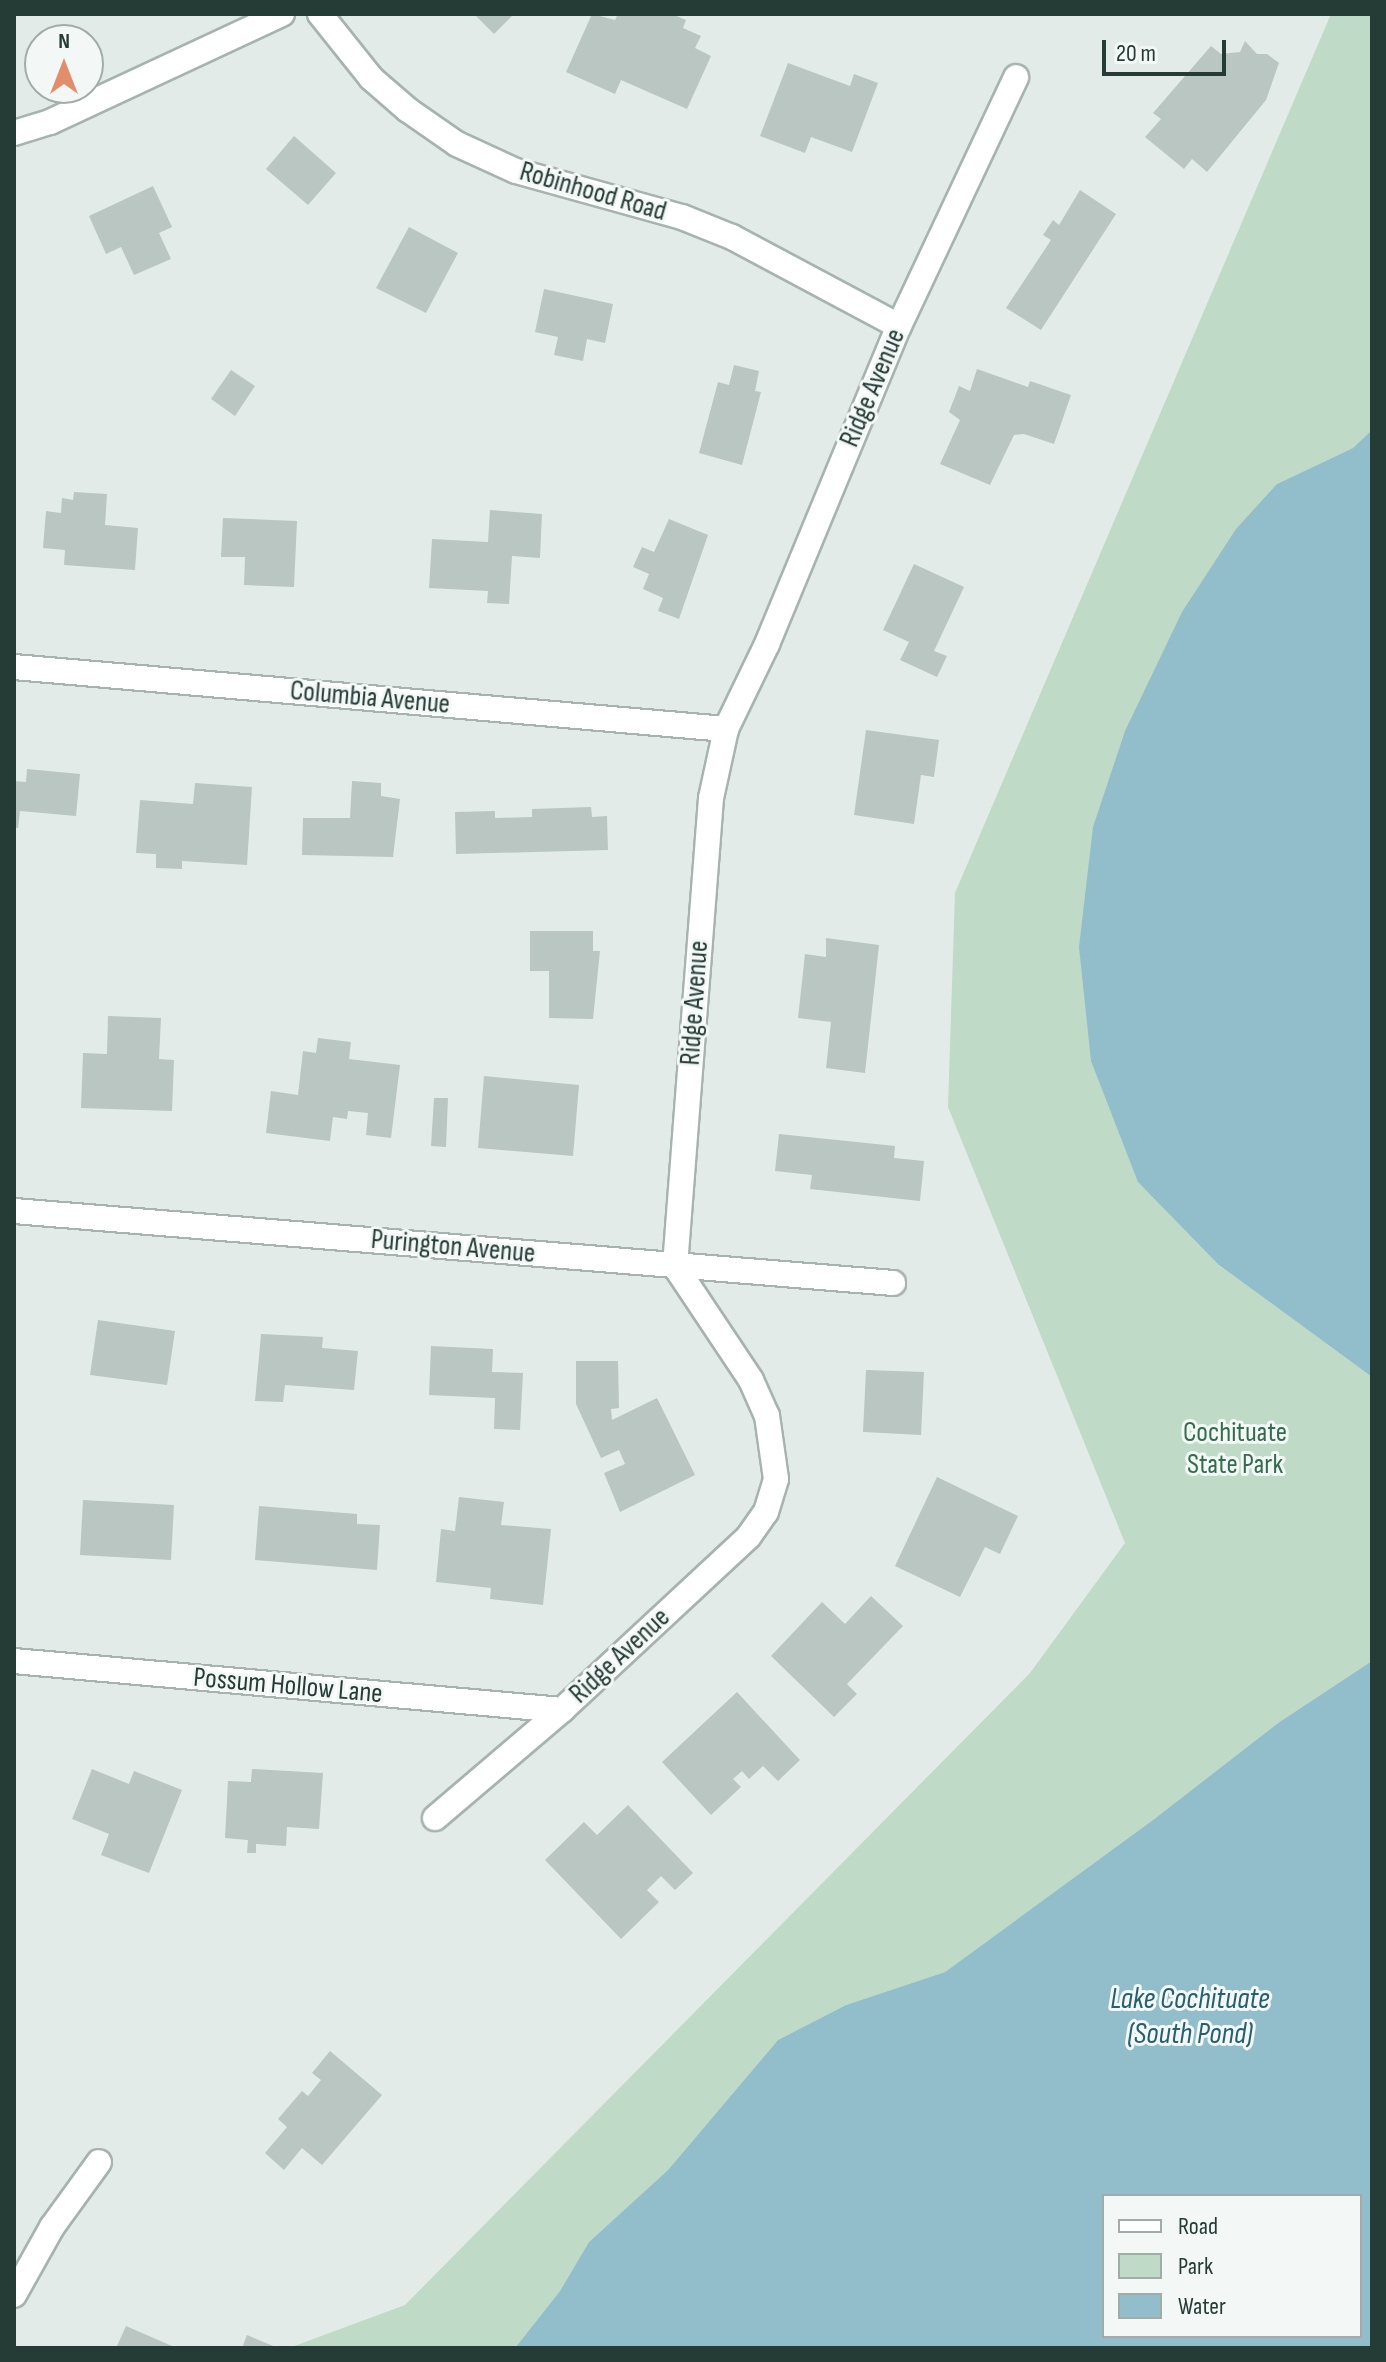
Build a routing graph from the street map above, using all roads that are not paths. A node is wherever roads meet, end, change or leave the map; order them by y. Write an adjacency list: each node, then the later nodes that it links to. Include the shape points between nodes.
1 (282, 14): 4 (street, via 50,122)
2 (320, 14): 5 (street, Robinhood Road, via 371,78 457,144 516,171 682,217 732,237)
3 (1016, 77): 5 (street, Ridge Avenue)
4 (14, 133)
5 (899, 326): 7 (street, Ridge Avenue, via 767,644)
6 (14, 667): 7 (street, Columbia Avenue)
7 (726, 729): 9 (street, Ridge Avenue, via 711,798)
8 (14, 1211): 9 (street, Purington Avenue)
9 (675, 1266): 10 (street, Purington Avenue); 12 (street, Ridge Avenue, via 751,1380 767,1416 776,1479 766,1512 749,1536)
10 (893, 1283)
11 (14, 1661): 12 (street, Possum Hollow Lane)
12 (562, 1710): 13 (street, Ridge Avenue)
13 (435, 1818)
14 (99, 2162): 15 (street, via 52,2227)
15 (14, 2295)

